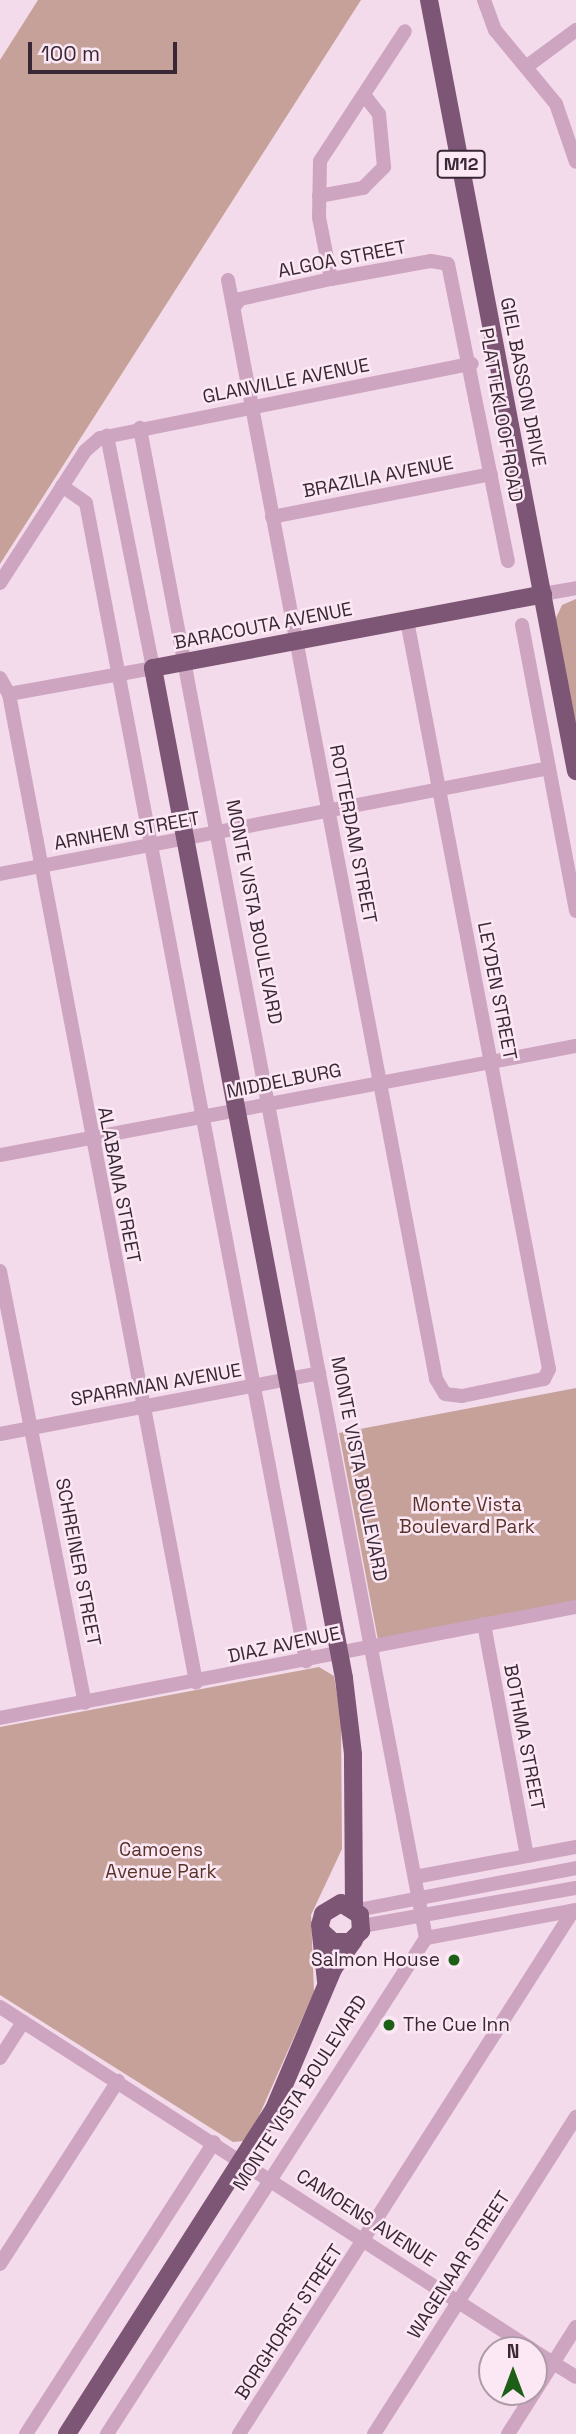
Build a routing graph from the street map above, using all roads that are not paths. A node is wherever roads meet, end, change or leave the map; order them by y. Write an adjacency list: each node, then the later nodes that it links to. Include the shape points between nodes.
1 (429, 0): 23 (main road, GIEL BASSON DRIVE / M12)
2 (484, 0): 5 (street, via 495,30)
3 (576, 30): 5 (street)
4 (405, 31): 6 (street)
5 (526, 67): 7 (street, via 563,116)
6 (364, 95): 8 (street, via 320,161); 8 (street, via 379,114 384,167 363,188)
7 (576, 162)
8 (318, 196): 11 (street)
9 (456, 276): 11 (street, ALGOA STREET, via 436,261); 13 (street, PLATTEKLOOF ROAD)
10 (228, 279): 12 (street, ROTTERDAM STREET)
11 (331, 279): 12 (street, ALGOA STREET, via 240,299)
12 (234, 307): 14 (street, ROTTERDAM STREET)
13 (472, 364): 14 (street, GLANVILLE AVENUE); 17 (street, PLATTEKLOOF ROAD)
14 (252, 408): 15 (street, GLANVILLE AVENUE); 19 (street, ROTTERDAM STREET)
15 (140, 428): 16 (street, GLANVILLE AVENUE); 27 (street, MONTE VISTA BOULEVARD)
16 (107, 436): 18 (street, via 89,446); 28 (street)
17 (491, 474): 19 (street, BRAZILIA AVENUE); 20 (street, PLATTEKLOOF ROAD)
18 (62, 486): 21 (street); 29 (street, via 86,503)
19 (272, 517): 26 (street, ROTTERDAM STREET)
20 (508, 561)
21 (0, 583)
22 (576, 588): 23 (street)
23 (542, 594): 24 (main road, BARACOUTA AVENUE); 33 (main road, GIEL BASSON DRIVE / M12)
24 (407, 620): 26 (main road, BARACOUTA AVENUE); 34 (street, LEYDEN STREET)
25 (522, 625): 32 (street)
26 (295, 641): 27 (main road, BARACOUTA AVENUE); 35 (street, ROTTERDAM STREET)
27 (184, 661): 28 (main road, BARACOUTA AVENUE); 36 (street, MONTE VISTA BOULEVARD)
28 (153, 668): 29 (street, BARACOUTA AVENUE); 37 (main road)
29 (118, 675): 31 (street, BARACOUTA AVENUE); 38 (street)
30 (0, 678): 31 (street)
31 (9, 694): 39 (street, ALABAMA STREET)
32 (549, 768): 34 (street, ARNHEM STREET); 41 (street)
33 (576, 771)
34 (439, 790): 35 (street, ARNHEM STREET); 43 (street, LEYDEN STREET)
35 (330, 812): 36 (street, ARNHEM STREET); 44 (street, ROTTERDAM STREET)
36 (218, 834): 37 (street, ARNHEM STREET); 45 (street, MONTE VISTA BOULEVARD)
37 (185, 840): 38 (street, ARNHEM STREET); 46 (main road)
38 (151, 846): 39 (street, ARNHEM STREET); 47 (street)
39 (41, 866): 40 (street, ARNHEM STREET); 48 (street, ALABAMA STREET)
40 (0, 874)
41 (576, 911)
42 (576, 1046): 43 (street, MIDDELBURG)
43 (491, 1062): 44 (street, MIDDELBURG); 54 (street, LEYDEN STREET, via 549,1369 544,1379)
44 (382, 1082): 45 (street, MIDDELBURG); 54 (street, ROTTERDAM STREET)
45 (269, 1105): 46 (street, MIDDELBURG); 51 (street, MONTE VISTA BOULEVARD)
46 (235, 1110): 47 (street, MIDDELBURG); 52 (main road)
47 (203, 1117): 48 (street, MIDDELBURG); 53 (street)
48 (90, 1139): 49 (street, MIDDELBURG); 55 (street, ALABAMA STREET)
49 (0, 1155)
50 (0, 1271): 56 (street, SCHREINER STREET)
51 (319, 1373): 52 (street, SPARRMAN AVENUE); 60 (street, MONTE VISTA BOULEVARD)
52 (288, 1380): 53 (street, SPARRMAN AVENUE); 61 (main road)
53 (254, 1387): 55 (street, SPARRMAN AVENUE); 62 (street)
54 (444, 1394)
55 (143, 1407): 56 (street, SPARRMAN AVENUE); 63 (street, ALABAMA STREET)
56 (34, 1427): 57 (street, SPARRMAN AVENUE); 64 (street, SCHREINER STREET)
57 (0, 1434)
58 (576, 1606): 59 (street, DIAZ AVENUE)
59 (484, 1624): 60 (street, DIAZ AVENUE); 68 (street, BOTHMA STREET)
60 (371, 1647): 61 (street, DIAZ AVENUE); 70 (street, MONTE VISTA BOULEVARD)
61 (340, 1654): 62 (street, DIAZ AVENUE); 66 (main road, via 353,1754)
62 (306, 1661): 63 (street, DIAZ AVENUE)
63 (196, 1682): 64 (street, DIAZ AVENUE)
64 (85, 1703): 65 (street, DIAZ AVENUE)
65 (0, 1718)
66 (353, 1841): 73 (main road); 76 (main road)
67 (576, 1847): 68 (street)
68 (527, 1856): 70 (street)
69 (576, 1867): 72 (street)
70 (415, 1877): 72 (street, MONTE VISTA BOULEVARD)
71 (576, 1888): 75 (street)
72 (419, 1898): 75 (street, MONTE VISTA BOULEVARD); 76 (street)
73 (329, 1907): 76 (main road); 77 (main road, MONTE VISTA BOULEVARD, via 321,1919)
74 (574, 1911): 78 (street); 88 (street, BORGHORST STREET)
75 (423, 1916): 76 (street); 78 (street, MONTE VISTA BOULEVARD)
76 (357, 1921): 77 (main road, via 337,1944); 79 (main road, MONTE VISTA BOULEVARD)
77 (323, 1933): 79 (main road, MONTE VISTA BOULEVARD)
78 (426, 1938): 87 (street, MONTE VISTA BOULEVARD)
79 (326, 1985): 86 (main road, MONTE VISTA BOULEVARD, via 284,2090)
80 (0, 2007): 81 (street, CAMOENS AVENUE)
81 (23, 2022): 82 (street); 83 (street, CAMOENS AVENUE)
82 (0, 2058)
83 (118, 2081): 85 (street, CAMOENS AVENUE); 89 (street)
84 (576, 2117): 90 (street, WAGENAAR STREET)
85 (214, 2142): 86 (street, CAMOENS AVENUE); 96 (street)
86 (242, 2161): 87 (street, CAMOENS AVENUE); 97 (main road, MONTE VISTA BOULEVARD)
87 (270, 2179): 88 (street, CAMOENS AVENUE); 98 (street, MONTE VISTA BOULEVARD)
88 (364, 2240): 90 (street, CAMOENS AVENUE); 99 (street, BORGHORST STREET)
89 (0, 2264)
90 (458, 2302): 92 (street, CAMOENS AVENUE); 100 (street, WAGENAAR STREET)
91 (576, 2327): 94 (street)
92 (511, 2336)
93 (548, 2360): 94 (street, CAMOENS AVENUE)
94 (553, 2363): 95 (street, CAMOENS AVENUE); 101 (street)
95 (576, 2378)
96 (26, 2434)
97 (67, 2434)
98 (107, 2434)
99 (239, 2434)
100 (374, 2434)
101 (508, 2434)

